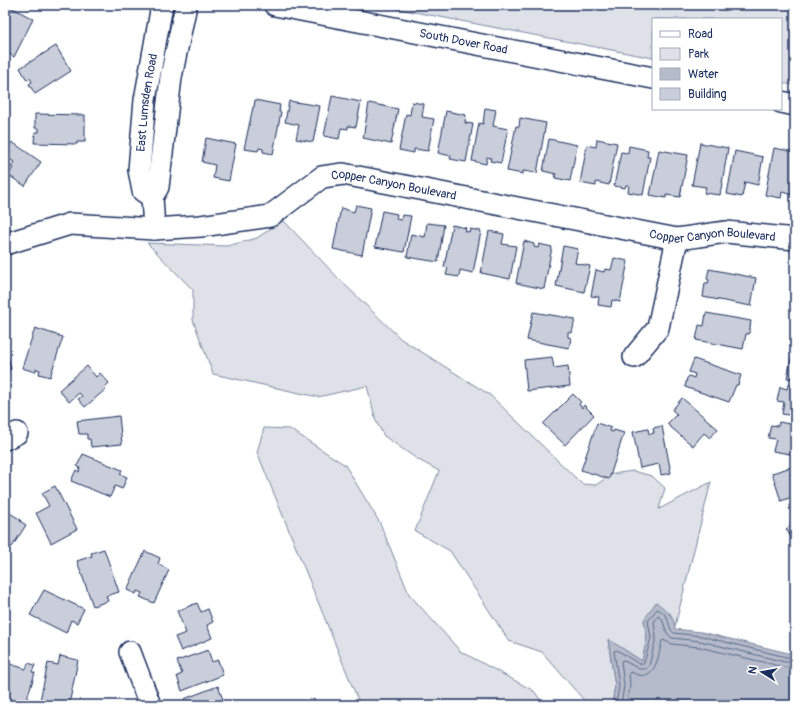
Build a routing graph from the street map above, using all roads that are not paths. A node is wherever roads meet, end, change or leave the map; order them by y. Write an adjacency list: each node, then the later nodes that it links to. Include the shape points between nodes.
1 (162, 5): 7 (street, East Lumsden Road, via 145,100 139,170 143,191)
2 (186, 5): 7 (street, East Lumsden Road, via 171,78 158,187)
3 (275, 5): 4 (street, South Dover Road)
4 (652, 78)
5 (782, 102): 6 (street)
6 (795, 105)
7 (152, 197): 8 (street, East Lumsden Road)
8 (154, 229): 9 (street, Copper Canyon Boulevard, via 201,226 270,216 322,177 343,174); 11 (street, Copper Canyon Boulevard, via 70,224)
9 (677, 239): 10 (street, Copper Canyon Boulevard, via 726,232); 12 (street, via 658,328)
10 (795, 239)
11 (5, 244)
12 (634, 357)
13 (130, 652): 14 (street)
14 (150, 705)

